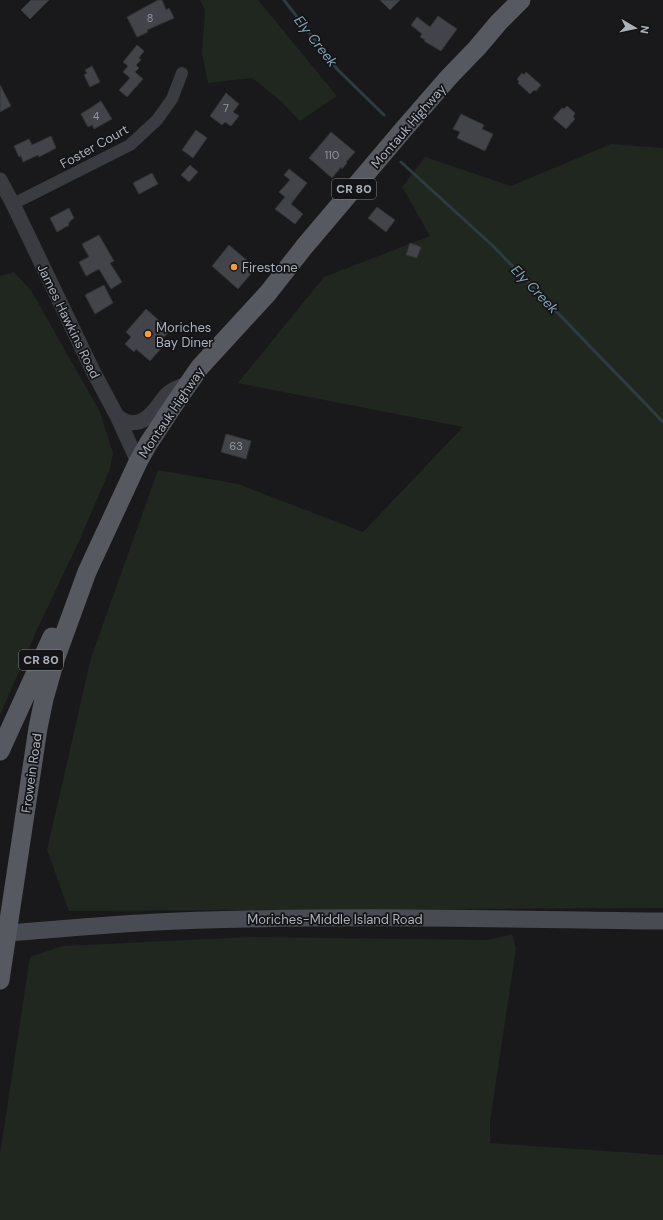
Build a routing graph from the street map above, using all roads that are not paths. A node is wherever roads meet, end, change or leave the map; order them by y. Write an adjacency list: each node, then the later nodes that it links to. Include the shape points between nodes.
1 (521, 0): 5 (main road, Montauk Highway / CR 80, via 423,108 268,293 200,367)
2 (182, 73): 4 (street, Foster Court, via 172,99 157,120 130,145)
3 (0, 180): 4 (street, James Hawkins Road)
4 (13, 204): 6 (street, James Hawkins Road)
5 (190, 382): 6 (street, via 168,393 156,409 137,422 128,422); 7 (main road, Montauk Highway / CR 80)
6 (117, 416): 7 (street, James Hawkins Road)
7 (138, 462): 8 (main road, Montauk Highway / CR 80)
8 (87, 572): 9 (main road, CR 80, via 52,636); 11 (main road, Frowein Road / CR 80, via 40,713)
9 (0, 751)
10 (663, 921): 11 (main road, Moriches-Middle Island Road, via 417,918 236,920 134,923)
11 (4, 934): 12 (main road, Frowein Road)
12 (0, 980)

